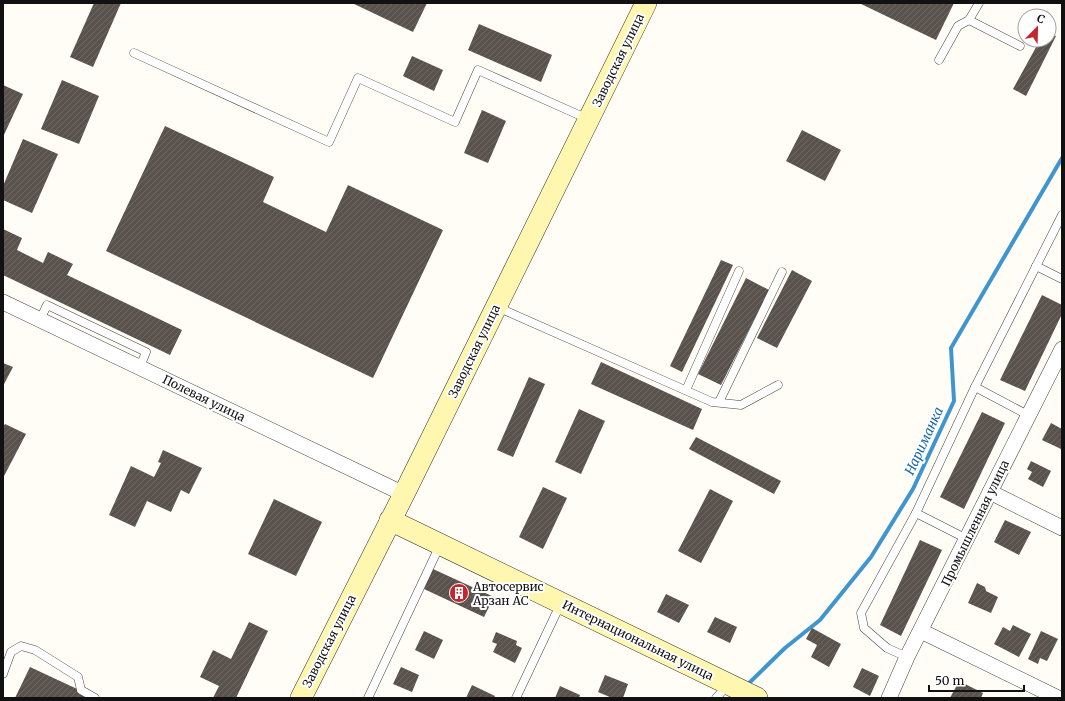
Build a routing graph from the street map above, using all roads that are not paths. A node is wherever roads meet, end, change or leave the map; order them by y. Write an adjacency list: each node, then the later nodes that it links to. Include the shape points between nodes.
1 (646, 3): 7 (street, Заводская улица)
2 (979, 3): 3 (lane)
3 (969, 20): 4 (lane); 6 (lane, via 958,26)
4 (1017, 44)
5 (134, 53): 7 (lane, via 329,142 358,78 455,122 478,70)
6 (939, 60)
7 (588, 120): 14 (street, Заводская улица)
8 (1062, 215): 9 (lane)
9 (1036, 266): 12 (lane); 17 (lane)
10 (739, 271): 18 (lane)
11 (782, 272): 19 (lane)
12 (1062, 279)
13 (3, 302): 22 (street, Полевая улица)
14 (496, 306): 18 (lane); 22 (street, Заводская улица)
15 (1061, 352): 20 (street, Промышленная улица)
16 (778, 385): 19 (lane, via 741,405)
17 (975, 388): 20 (lane); 23 (lane)
18 (686, 390): 19 (lane, via 712,402)
19 (719, 402)
20 (1028, 415): 21 (street, Промышленная улица)
21 (990, 492): 25 (street); 26 (street, Промышленная улица)
22 (404, 494): 24 (street, Заводская улица)
23 (916, 512): 26 (lane); 30 (lane, via 861,613 864,628 887,648)
24 (390, 520): 27 (street, Интернациональная улица); 35 (street, Заводская улица)
25 (1062, 528)
26 (967, 538): 29 (street, Промышленная улица)
27 (441, 544): 28 (street, Интернациональная улица); 36 (lane)
28 (561, 603): 32 (street, Интернациональная улица); 37 (lane)
29 (921, 631): 30 (street, Промышленная улица); 39 (street)
30 (907, 657): 38 (street, Промышленная улица)
31 (3, 674): 34 (lane, via 11,652 21,646 35,650 78,677 81,690)
32 (722, 691): 33 (street, Интернациональная улица)
33 (754, 697)
34 (95, 698)
35 (301, 698)
36 (368, 698)
37 (516, 698)
38 (889, 698)
39 (1058, 698)

